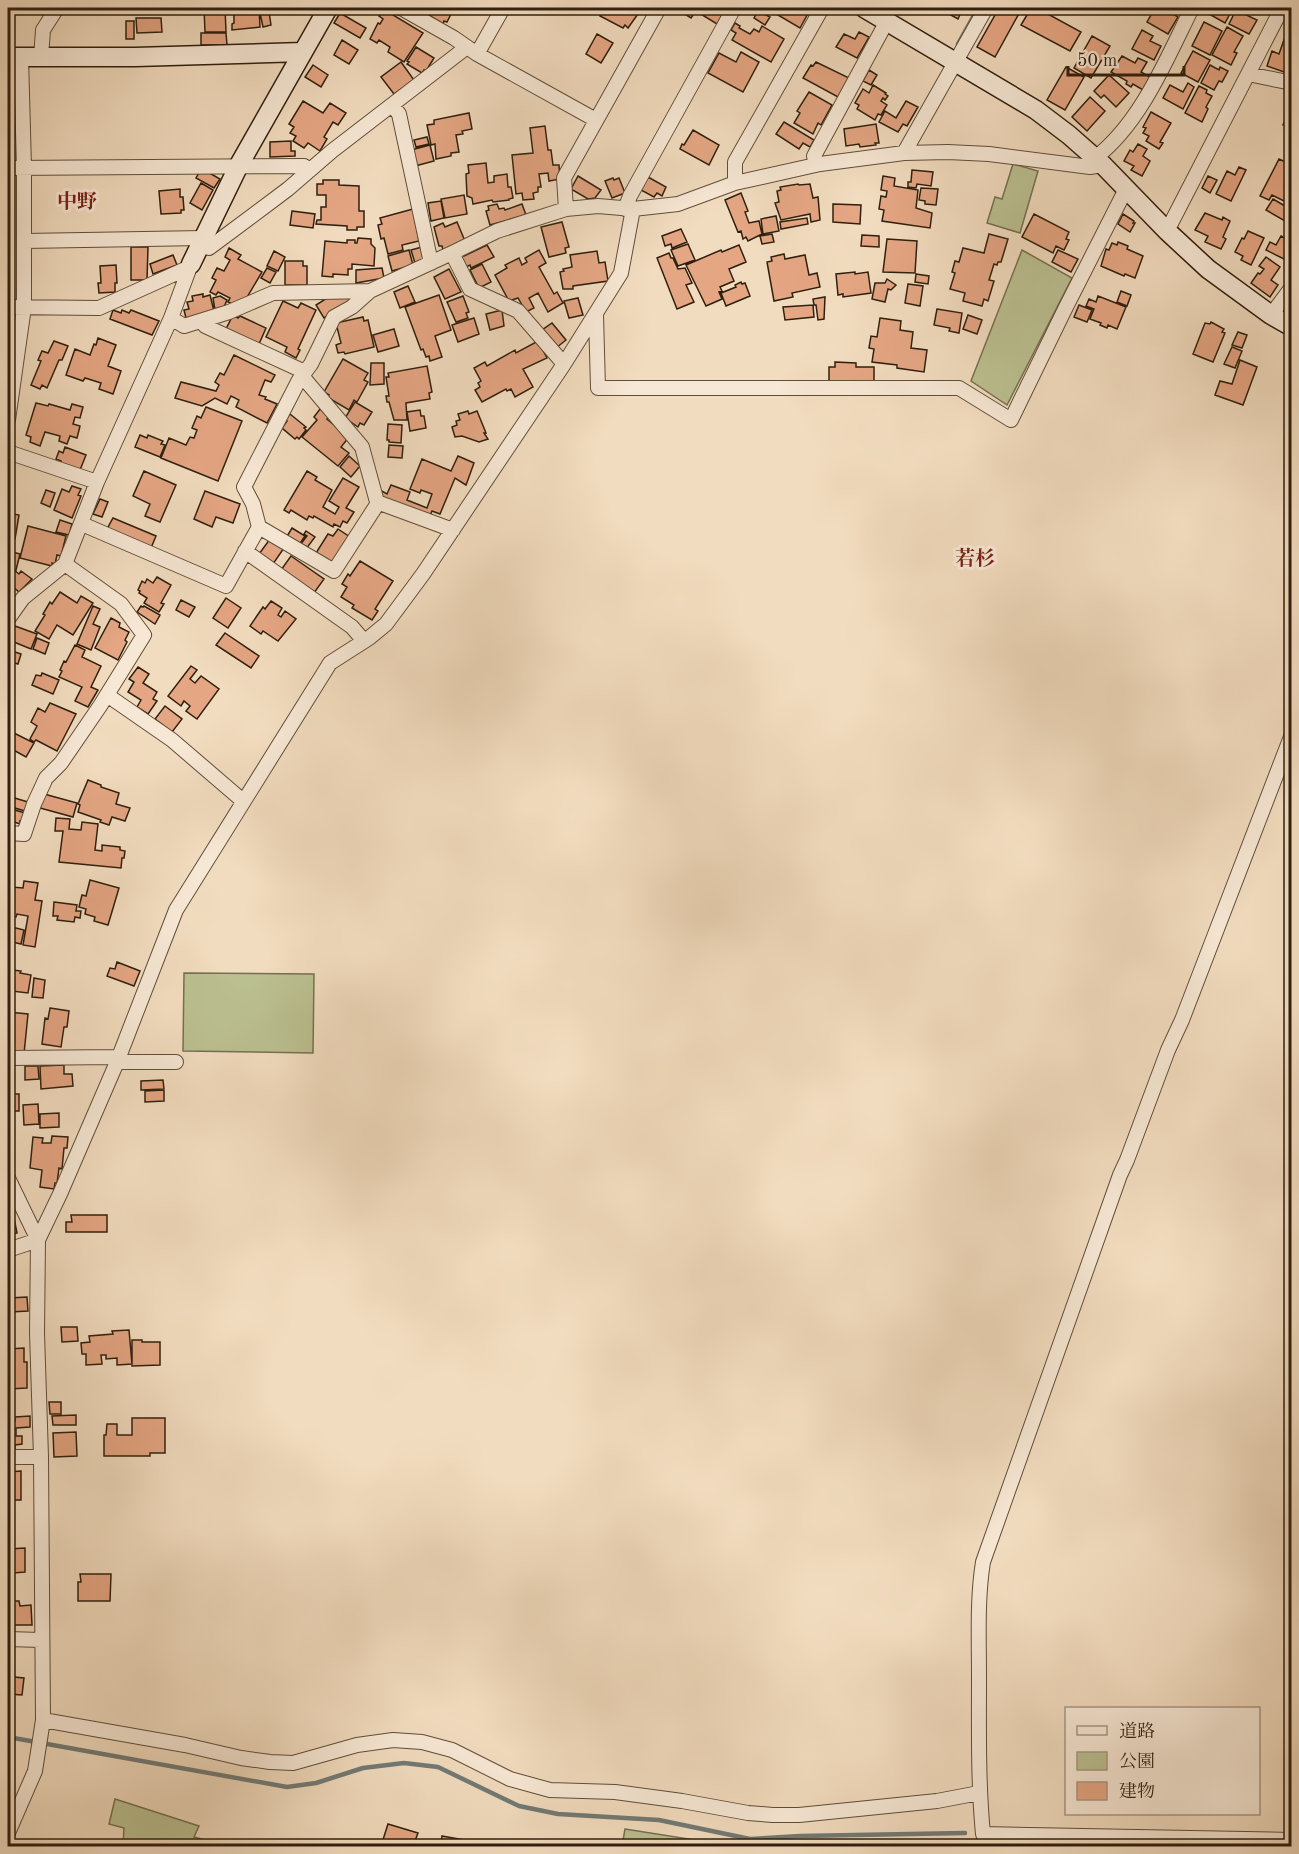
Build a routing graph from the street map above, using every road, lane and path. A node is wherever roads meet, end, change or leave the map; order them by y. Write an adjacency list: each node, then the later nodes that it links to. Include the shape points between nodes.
1 (57, 8): 16 (street, via 43,30)
2 (328, 8): 14 (street)
3 (401, 8): 13 (street)
4 (503, 8): 13 (street)
5 (659, 8): 21 (street)
6 (734, 8): 32 (street, via 630,196)
7 (822, 8): 29 (street, via 735,162)
8 (864, 8): 12 (street)
9 (986, 8): 17 (street)
10 (1192, 8): 23 (street, via 1150,93)
11 (1282, 8): 18 (street)
12 (887, 21): 17 (street); 25 (street, via 814,156)
13 (472, 50): 20 (street); 21 (street)
14 (303, 52): 16 (street); 24 (street)
15 (14, 57): 16 (street); 27 (street)
16 (41, 57)
17 (956, 61): 22 (street); 23 (street, via 1036,110)
18 (1248, 74): 19 (street); 33 (street)
19 (1292, 83)
20 (392, 105): 28 (street); 37 (street, via 399,114)
21 (596, 120): 31 (street, via 564,178)
22 (904, 153): 23 (street, via 988,154 1090,167); 25 (street)
23 (1099, 161): 30 (street)
24 (239, 165): 27 (street); 28 (street, via 304,166); 35 (street)
25 (816, 165): 29 (street)
26 (8, 168): 27 (street)
27 (24, 168): 34 (street)
28 (310, 170): 35 (street, via 209,248)
29 (735, 183): 32 (street, via 678,204)
30 (1126, 189): 33 (street); 43 (street, via 1011,420 959,388 598,388)
31 (566, 209): 32 (street); 36 (street, via 497,231)
32 (629, 209): 43 (street, via 621,273)
33 (1167, 231): 44 (street, via 1208,269)
34 (24, 241): 35 (street); 42 (street)
35 (201, 242): 38 (street)
36 (452, 254): 37 (street); 48 (street, via 470,289 518,311)
37 (430, 263): 40 (street)
38 (190, 265): 42 (street, via 99,308); 45 (street)
39 (1292, 287): 44 (street)
40 (370, 291): 46 (street, via 273,293); 49 (street, via 334,317)
41 (8, 307): 42 (street)
42 (24, 307): 50 (street)
43 (596, 315): 48 (street)
44 (1271, 315): 47 (street)
45 (171, 318): 46 (street, via 184,326); 52 (street)
46 (202, 321): 49 (street, via 205,326)
47 (1292, 327)
48 (564, 364): 56 (street)
49 (304, 374): 53 (street, via 362,447); 55 (street, via 244,487 254,504)
50 (8, 420)
51 (8, 452): 52 (street)
52 (97, 482): 54 (street)
53 (378, 503): 55 (street, via 334,571); 56 (street)
54 (81, 524): 57 (street, via 226,586); 58 (street)
55 (259, 527): 57 (street)
56 (453, 530): 60 (street, via 386,624)
57 (245, 551): 60 (street, via 352,627)
58 (65, 564): 59 (street); 61 (street, via 121,604 144,635)
59 (10, 611)
60 (364, 641): 63 (street, via 330,663)
61 (107, 695): 63 (street, via 172,740); 64 (street, via 61,763 46,778 24,834)
62 (1292, 734): 76 (street, via 1120,1175 983,1562)
63 (243, 801): 66 (street, via 176,910)
64 (8, 833)
65 (8, 1058): 66 (street)
66 (118, 1059): 67 (street); 69 (street)
67 (176, 1062)
68 (8, 1178): 69 (street)
69 (38, 1240): 70 (street); 72 (street)
70 (8, 1250)
71 (8, 1457): 72 (street)
72 (41, 1457): 74 (street)
73 (8, 1640): 74 (street)
74 (41, 1640): 75 (street)
75 (43, 1720): 76 (street, via 270,1762 293,1763 357,1745 393,1740 422,1742 452,1750 510,1779 550,1790 615,1792 765,1815 937,1801); 77 (street, via 35,1771)
76 (979, 1793): 78 (street, via 982,1834)
77 (8, 1833)
78 (1292, 1840)

